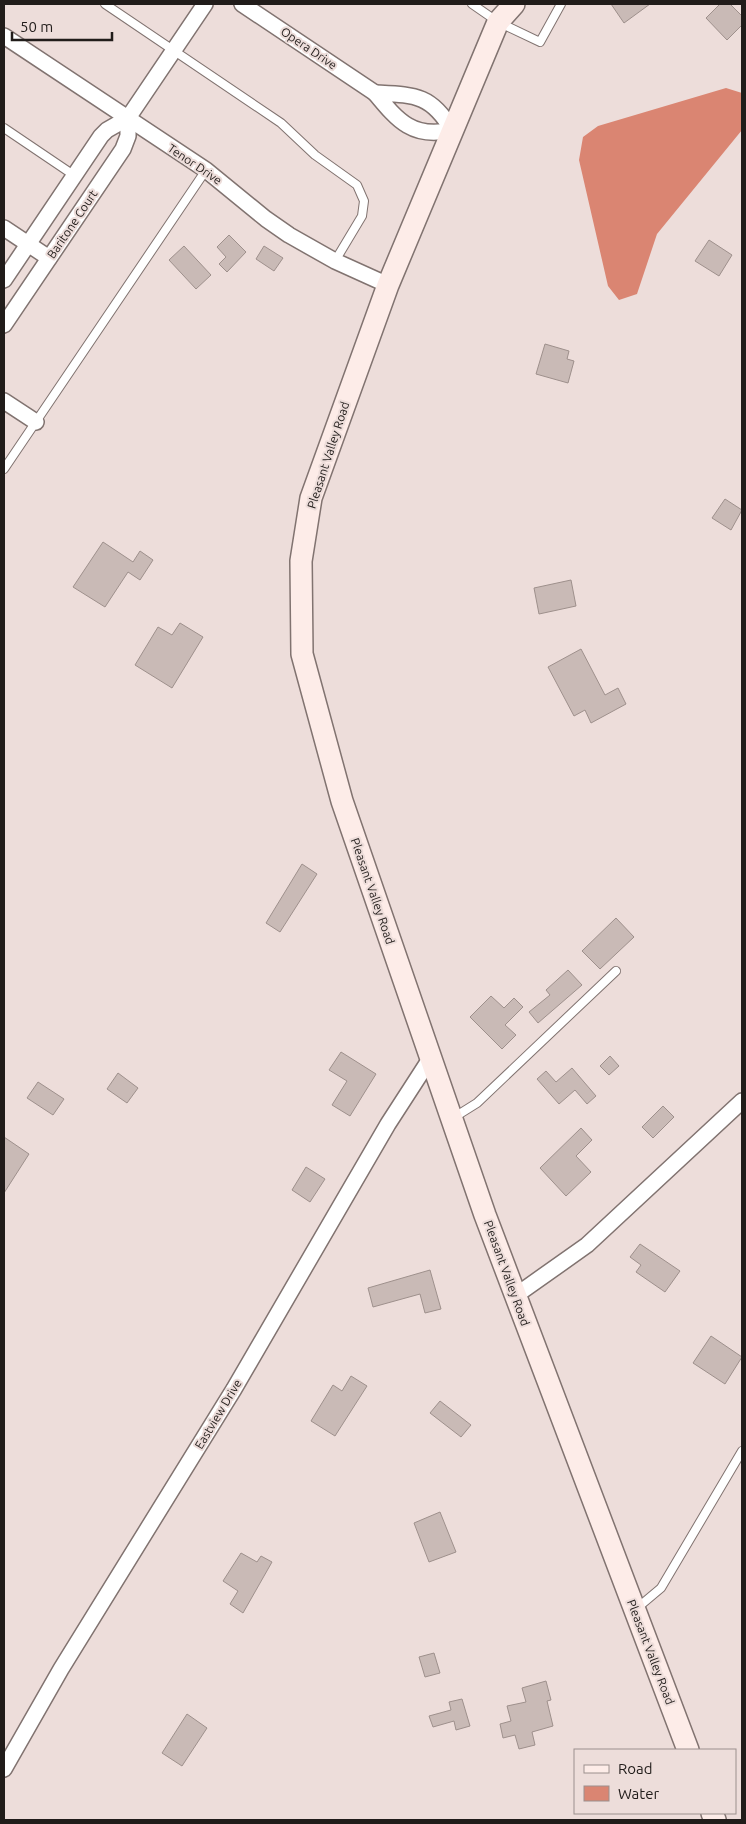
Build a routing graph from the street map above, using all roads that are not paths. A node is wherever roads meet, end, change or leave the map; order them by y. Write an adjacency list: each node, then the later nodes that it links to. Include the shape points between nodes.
1 (105, 4): 9 (lane)
2 (205, 4): 9 (street, Baritone Court)
3 (242, 4): 10 (street, Opera Drive)
4 (472, 4): 7 (lane)
5 (514, 4): 7 (street, Pleasant Valley Road)
6 (561, 4): 7 (lane, via 540,42)
7 (496, 13): 13 (street, Pleasant Valley Road)
8 (4, 36): 11 (street, Tenor Drive)
9 (174, 50): 11 (street, Baritone Court); 19 (lane, via 281,123 315,155 357,185 364,201 362,216)
10 (375, 93): 13 (street, Opera Drive, via 405,95 430,103 443,114); 13 (street, Opera Drive, via 394,116 409,126 433,134)
11 (128, 118): 14 (street, Tenor Drive); 15 (street, Baritone Court, via 101,136); 18 (street, Baritone Court, via 128,136 123,149)
12 (4, 128): 15 (lane)
13 (452, 130): 21 (street, Pleasant Valley Road)
14 (206, 170): 19 (street, Tenor Drive, via 266,219); 24 (lane)
15 (75, 176): 17 (street, Baritone Court)
16 (4, 228): 17 (street)
17 (28, 244): 18 (street); 20 (street, Baritone Court)
18 (49, 258): 22 (street, Baritone Court)
19 (335, 261): 21 (street, Tenor Drive)
20 (4, 280)
21 (388, 285): 27 (street, Pleasant Valley Road, via 311,498 301,561 302,654 342,801)
22 (4, 325)
23 (4, 401): 24 (street)
24 (36, 422): 25 (lane)
25 (4, 469)
26 (616, 972): 29 (lane, via 477,1103)
27 (430, 1059): 29 (street, Pleasant Valley Road); 34 (street, Eastview Drive, via 388,1124 234,1389 61,1669)
28 (742, 1101): 30 (street, via 587,1246)
29 (451, 1119): 30 (street, Pleasant Valley Road)
30 (515, 1296): 32 (street, Pleasant Valley Road)
31 (742, 1450): 32 (lane, via 661,1588)
32 (635, 1610): 33 (street, Pleasant Valley Road)
33 (688, 1749)
34 (4, 1769)

